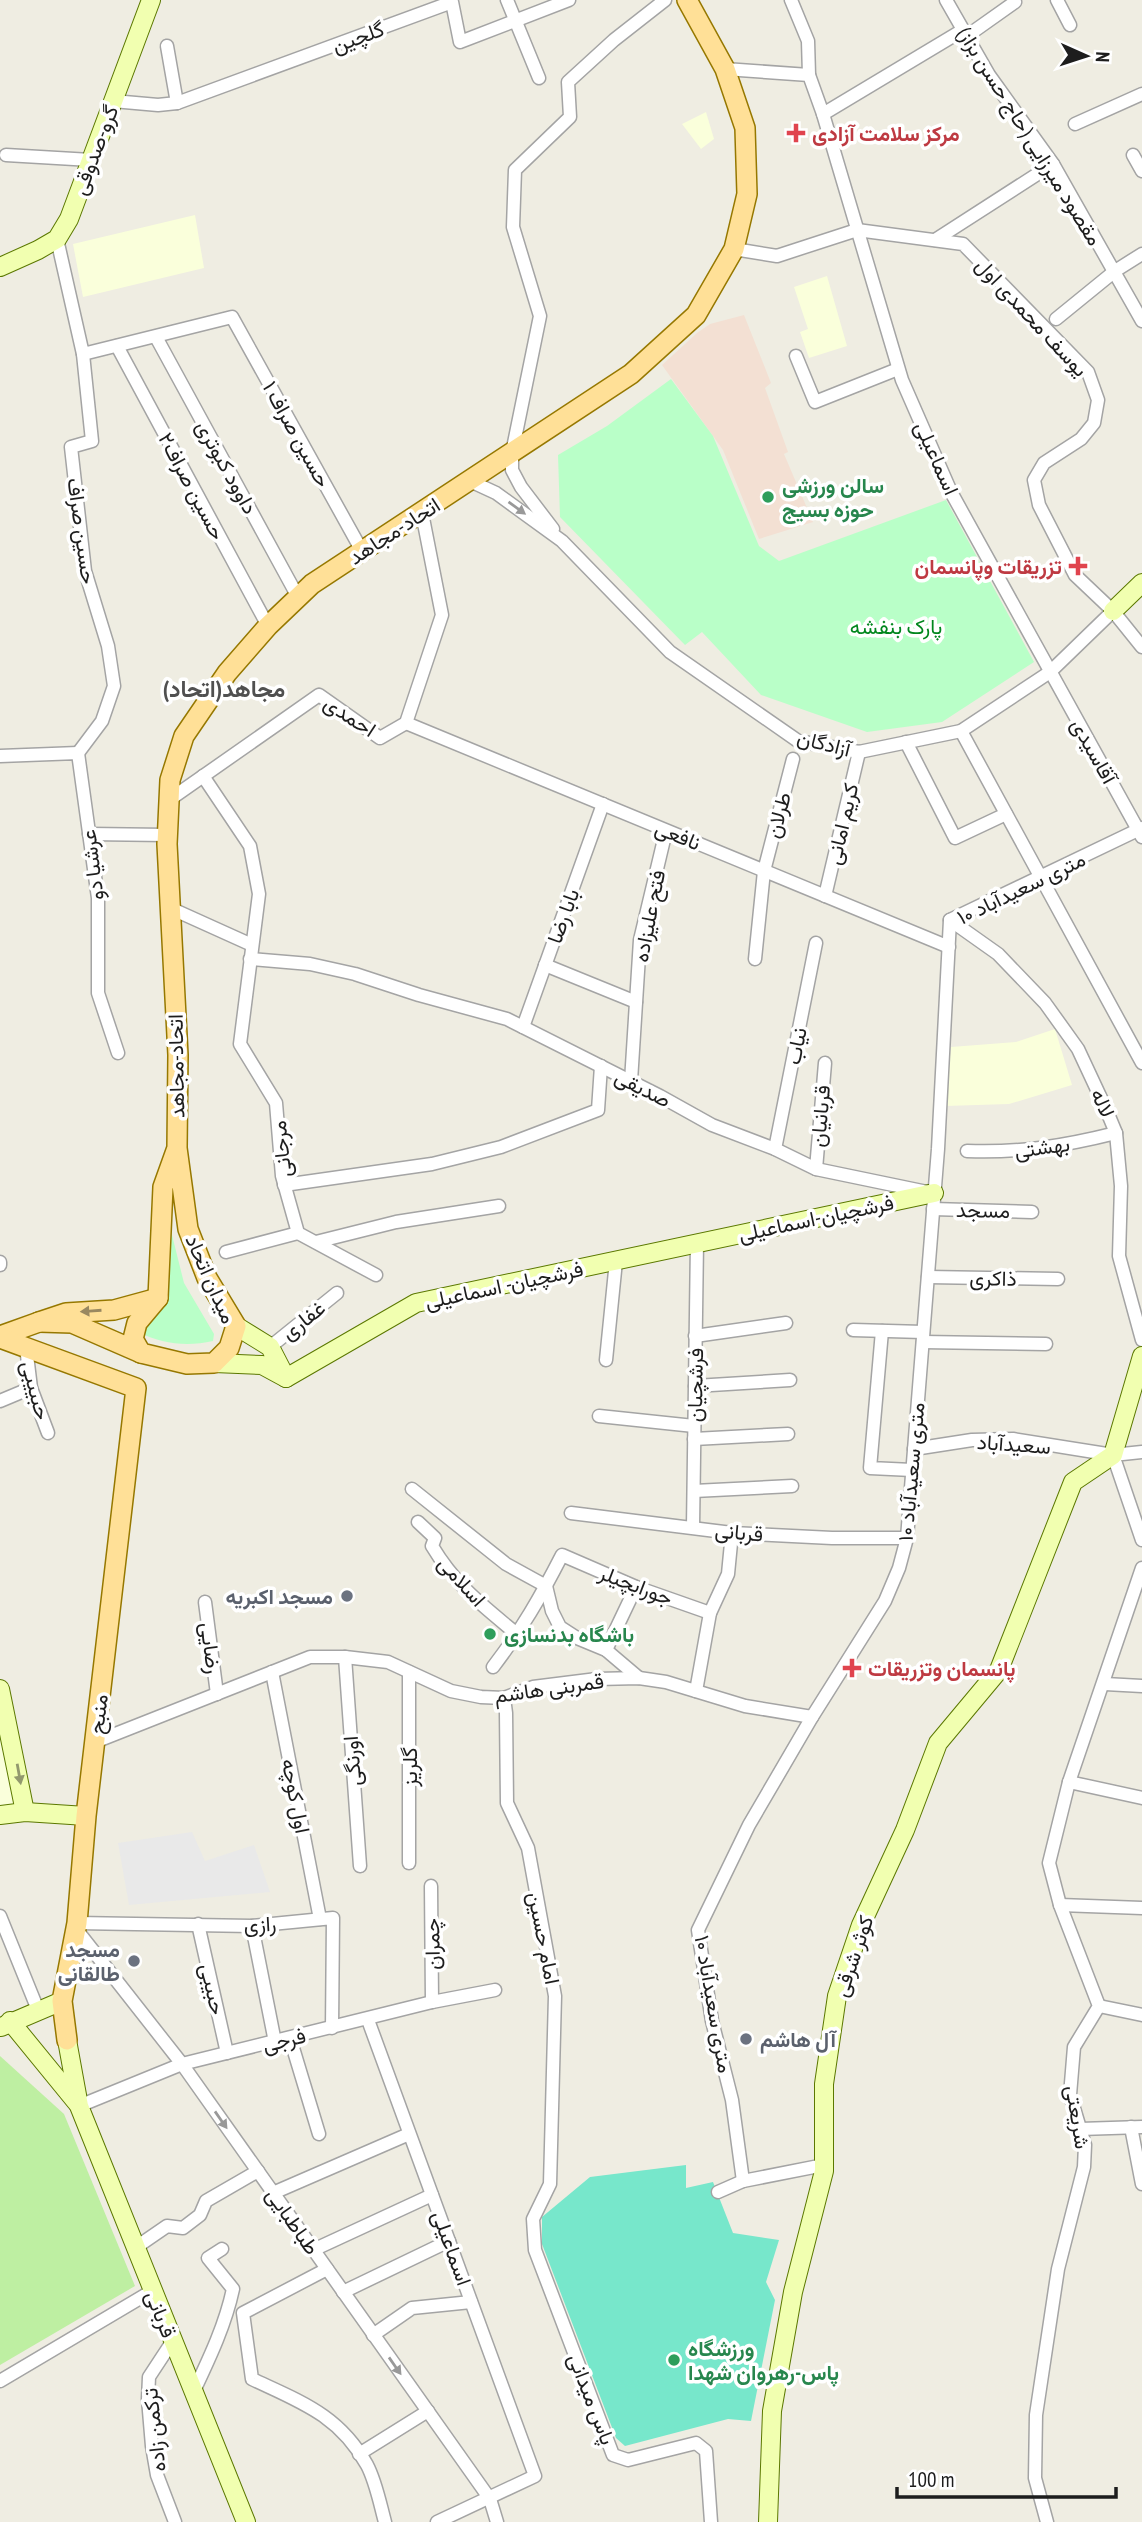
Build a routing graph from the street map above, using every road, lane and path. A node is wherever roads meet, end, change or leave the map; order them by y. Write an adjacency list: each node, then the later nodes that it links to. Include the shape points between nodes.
1 (150, 0): 18 (main road, گرو-صدوقی)
2 (507, 0): 10 (street)
3 (569, 0): 10 (street, گلچین)
4 (665, 0): 41 (street, via 568,82 570,117 515,170 513,227 540,316)
5 (687, 0): 14 (main road, اتحاد-مجاهد)
6 (791, 0): 15 (street, اسماعیلی, via 808,41)
7 (946, 0): 12 (street, مقصود میرزایی (حاج حسن بزاز))
8 (1014, 0): 12 (street)
9 (1057, 0): 11 (street)
10 (516, 20): 16 (street); 19 (street, گلچین, via 460,42 452,2)
11 (1070, 24)
12 (965, 33): 20 (street); 25 (street, مقصود میرزایی (حاج حسن بزاز))
13 (167, 46): 19 (street)
14 (725, 69): 15 (street); 30 (main road, اتحاد-مجاهد, via 745,128 747,194)
15 (809, 75): 20 (street, اسماعیلی)
16 (539, 78)
17 (1142, 94): 21 (street)
18 (113, 102): 19 (street, گلچین); 24 (main road, گرو-صدوقی)
19 (177, 103)
20 (823, 114): 27 (street, اسماعیلی)
21 (1075, 124)
22 (6, 155): 24 (street)
23 (1133, 155): 26 (street)
24 (91, 160): 28 (main road, گرو-صدوقی)
25 (1053, 164): 29 (street); 33 (street, مقصود میرزایی (حاج حسن بزاز))
26 (1142, 171)
27 (857, 230): 29 (street, یوسف محمدی اول); 30 (street, یوسف محمدی اول, via 777,256); 40 (street, اسماعیلی)
28 (57, 239): 32 (main road); 38 (street, حسین صراف)
29 (935, 240): 48 (street, یوسف محمدی اول, via 963,244 1088,372 1098,400 1094,423 1081,439 1044,463 1034,480 1039,505 1075,575)
30 (734, 249): 41 (main road, اتحاد-مجاهد, via 696,315 631,374)
31 (1142, 254): 33 (street)
32 (0, 267)
33 (1115, 271): 34 (street); 35 (street, مقصود میرزایی (حاج حسن بزاز))
34 (1056, 319)
35 (1142, 321)
36 (156, 337): 37 (street); 45 (street, حسین صراف ۱, via 232,317); 47 (street, داوود کبوتری)
37 (117, 346): 38 (street); 49 (street, حسین صراف۲)
38 (83, 354): 56 (street, حسین صراف, via 92,441 71,447 85,571 108,646 114,686 102,721)
39 (796, 356): 40 (street, via 815,402)
40 (898, 369): 51 (street, اسماعیلی, via 951,492)
41 (512, 453): 42 (main road, اتحاد-مجاهد); 44 (street, via 512,470 521,487)
42 (470, 481): 43 (main road, اتحاد-مجاهد); 44 (street, one-way to 44, via 496,493)
43 (422, 513): 45 (main road, اتحاد-مجاهد); 52 (street, احمدی, via 442,615)
44 (562, 541): 55 (street, آزادگان, via 670,652 798,741)
45 (362, 551): 47 (main road, اتحاد-مجاهد)
46 (1142, 583): 48 (main road)
47 (298, 597): 49 (main road, اتحاد-مجاهد)
48 (1113, 611): 50 (street, یوسف محمدی اول); 51 (street, آزادگان)
49 (268, 626): 60 (main road, اتحاد-مجاهد, via 227,673 184,736 170,780)
50 (1142, 647)
51 (1050, 672): 53 (street, آزادگان); 64 (street, آقاسیدی)
52 (406, 723): 59 (street, احمدی, via 380,738 320,695); 61 (street, نافعی)
53 (961, 731): 54 (street, آزادگان); 62 (street)
54 (906, 742): 55 (street, آزادگان); 62 (street, via 955,838)
55 (859, 752): 69 (street, کریم امانی)
56 (78, 753): 57 (street); 65 (street, عرشیا دو)
57 (0, 756)
58 (793, 759): 67 (street, طرلان)
59 (203, 776): 60 (street, احمدی); 73 (street, مرجانی, via 250,846 259,894)
60 (169, 800): 66 (main road, اتحاد-مجاهد)
61 (603, 804): 63 (street, نافعی); 77 (street, بابا رضا)
62 (1006, 814): 68 (street)
63 (666, 831): 67 (street, نافعی); 78 (street, فتح علیزاده, via 640,940)
64 (1141, 831): 68 (street, ۱۰ متری سعیدآباد)
65 (89, 834): 66 (street); 80 (street, عرشیا دو, via 98,898 99,993)
66 (167, 835): 70 (main road, اتحاد-مجاهد)
67 (764, 871): 69 (street, نافعی); 76 (street)
68 (1040, 878): 71 (street, ۱۰ متری سعیدآباد); 82 (street)
69 (825, 896): 74 (street, نافعی)
70 (170, 908): 73 (street); 86 (main road, اتحاد-مجاهد, via 178,1055)
71 (950, 920): 74 (street, ۱۰ متری سعیدآباد); 85 (street, لاله, via 998,954 1045,1003 1078,1049)
72 (816, 943): 87 (street, نیاب)
73 (252, 945): 75 (street, مرجانی)
74 (949, 947): 91 (street, ۱۰ متری سعیدآباد)
75 (250, 959): 79 (street, صدیقی, via 310,964 355,974); 90 (street, مرجانی, via 240,1044 276,1103)
76 (755, 959)
77 (545, 965): 78 (street); 79 (street, بابا رضا)
78 (636, 1002): 84 (street, فتح علیزاده)
79 (523, 1027): 83 (street, صدیقی)
80 (118, 1053)
81 (825, 1063): 89 (street, قربانیان)
82 (1142, 1063)
83 (601, 1066): 84 (street, صدیقی); 90 (street, via 598,1110 501,1147 425,1166)
84 (631, 1081): 87 (street, صدیقی, via 712,1125)
85 (1116, 1133): 88 (street, بهشتی, via 1041,1150); 112 (street, لاله, via 1121,1186 1119,1256)
86 (177, 1148): 103 (main road, میدان اتحاد, via 163,1187); 106 (main road, میدان اتحاد, via 188,1229 206,1278)
87 (775, 1149): 89 (street, صدیقی)
88 (967, 1151)
89 (816, 1169): 91 (street, صدیقی)
90 (284, 1185): 94 (street, مرجانی)
91 (934, 1201): 93 (street, مسجد); 96 (main road, فرشچیان-اسماعیلی); 100 (street, ۱۰ متری سعیدآباد)
92 (499, 1206): 95 (street, via 396,1222)
93 (1032, 1212)
94 (298, 1233): 95 (street); 97 (street)
95 (316, 1242): 99 (street)
96 (697, 1242): 98 (main road, فرشچیان- اسماعیلی); 109 (street, فرشچیان)
97 (226, 1252)
98 (616, 1261): 118 (street); 120 (main road, فرشچیان- اسماعیلی, via 416,1303)
99 (376, 1275)
100 (928, 1277): 101 (street, ذاکری); 111 (street, ۱۰ متری سعیدآباد)
101 (1058, 1279)
102 (337, 1293): 115 (street, غفاری)
103 (158, 1298): 104 (main road, one-way to 104); 116 (main road, via 136,1322 133,1339)
104 (39, 1322): 110 (main road); 116 (main road, via 72,1323)
105 (786, 1323): 109 (street)
106 (236, 1326): 115 (main road); 119 (main road, میدان اتحاد, via 229,1348)
107 (853, 1330): 108 (street)
108 (882, 1331): 111 (street); 132 (street, via 870,1468)
109 (695, 1336): 122 (street, فرشچیان)
110 (0, 1337): 114 (main road)
111 (923, 1337): 113 (street); 129 (street, ۱۰ متری سعیدآباد)
112 (1142, 1340)
113 (1046, 1344)
114 (26, 1347): 123 (street, حبییبی); 161 (main road, منبح, via 136,1388)
115 (270, 1347): 120 (main road)
116 (141, 1353): 119 (main road, via 187,1364)
117 (1142, 1356): 131 (main road)
118 (606, 1360)
119 (214, 1363): 120 (main road, via 262,1365)
120 (286, 1378)
121 (790, 1380): 122 (street)
122 (695, 1386): 126 (street, فرشچیان)
123 (31, 1388): 124 (street); 127 (street, حبییبی)
124 (0, 1401)
125 (599, 1416): 126 (street)
126 (694, 1432): 128 (street); 135 (street, فرشچیان)
127 (48, 1433)
128 (788, 1434)
129 (914, 1449): 131 (street, سعیدآباد, via 1013,1439); 132 (street, ۱۰ متری سعیدآباد)
130 (1142, 1452): 131 (street, سعیدآباد)
131 (1113, 1455): 141 (street); 196 (main road, کوثر شرقی, via 1073,1482 999,1670 939,1744 861,1925 837,1996 824,2084)
132 (912, 1471): 140 (street, ۱۰ متری سعیدآباد)
133 (792, 1486): 135 (street)
134 (412, 1489): 143 (street, via 506,1564)
135 (694, 1491): 138 (street, فرشچیان)
136 (571, 1513): 138 (street, قربانی)
137 (418, 1522): 147 (street, اسلامی, via 435,1538 432,1546 465,1592)
138 (693, 1527): 139 (street, قربانی)
139 (732, 1533): 140 (street, قربانی); 146 (street, via 728,1574)
140 (907, 1538): 160 (street, ۱۰ متری سعیدآباد, via 884,1601)
141 (1142, 1540)
142 (1142, 1568): 154 (street)
143 (546, 1586): 144 (street, جورابچیلر, via 562,1555); 147 (street); 148 (street, via 560,1627)
144 (636, 1587): 146 (street, جورابچیلر); 148 (street)
145 (205, 1602): 158 (street, رضایی)
146 (710, 1613): 157 (street)
147 (518, 1634): 150 (street)
148 (606, 1650): 153 (street)
149 (345, 1657): 151 (street, قمربنی هاشم, via 310,1657); 152 (street, قمربنی هاشم, via 388,1662); 168 (street, اورنگی)
150 (493, 1667)
151 (272, 1672): 158 (street, قمربنی هاشم); 173 (street, اول کوچه)
152 (409, 1672): 159 (street, قمربنی هاشم, via 451,1691); 167 (street, گلریز)
153 (639, 1678): 157 (street, قمربنی هاشم); 159 (street, قمربنی هاشم, via 533,1687)
154 (1104, 1684): 155 (street); 162 (street)
155 (1142, 1686)
156 (0, 1689): 164 (main road, one-way to 164)
157 (695, 1691): 160 (street, قمربنی هاشم, via 745,1706)
158 (217, 1694): 161 (street, قمربنی هاشم)
159 (504, 1698): 200 (street, امام حسین, via 507,1803 527,1848 555,1996)
160 (812, 1717): 199 (street, ۱۰ متری سعیدآباد, via 749,1825 698,1930)
161 (95, 1742): 166 (main road, منبح)
162 (1069, 1782): 163 (street); 170 (street, via 1049,1863)
163 (1142, 1798)
164 (25, 1812): 165 (main road); 166 (main road)
165 (0, 1815)
166 (86, 1816): 175 (main road, منبح)
167 (409, 1863)
168 (360, 1866)
169 (431, 1886): 179 (street, چمران)
170 (1060, 1905): 171 (street); 180 (street)
171 (1142, 1908)
172 (0, 1916): 181 (street)
173 (320, 1919): 176 (street, رازی); 185 (street, via 333,1918)
174 (198, 1924): 175 (street, رازی); 176 (street, رازی); 189 (street, حبیبی)
175 (76, 1926): 178 (main road, منبح); 190 (street, طباطبایی)
176 (252, 1926): 188 (street)
177 (495, 1990): 179 (street, فرجی)
178 (62, 2001): 181 (main road); 187 (main road, منبح)
179 (432, 2002): 183 (street, فرجی)
180 (1099, 2006): 182 (street); 193 (street, شریعتی, via 1074,2047 1070,2095)
181 (38, 2010): 184 (main road)
182 (1142, 2015)
183 (368, 2020): 185 (street, فرجی); 195 (street, اسماعیلی)
184 (5, 2024): 191 (main road)
185 (332, 2028): 186 (street, فرجی)
186 (290, 2038): 188 (street, فرجی); 194 (street)
187 (67, 2040): 191 (main road)
188 (275, 2042): 189 (street, فرجی)
189 (227, 2053): 190 (street, فرجی)
190 (182, 2064): 191 (street, فرجی); 197 (street, طباطبایی, one-way to 197)
191 (79, 2106): 205 (main road, قربانی)
192 (1137, 2127): 193 (street); 198 (street)
193 (1080, 2129): 226 (street, شریعتی, via 1086,2145 1084,2166 1058,2269 1036,2415 1035,2478)
194 (319, 2134)
195 (409, 2134): 202 (street); 203 (street, اسماعیلی)
196 (824, 2165): 199 (street); 225 (main road, کوثر شرقی, via 793,2292 772,2411)
197 (258, 2171): 202 (street, طباطبایی); 205 (street, via 206,2201 200,2215 184,2228 167,2226)
198 (1142, 2178)
199 (743, 2181): 201 (street)
200 (550, 2184): 224 (street, پاس میدانی, via 533,2219 535,2250 613,2455 628,2460 696,2443 706,2451)
201 (718, 2192)
202 (273, 2193): 207 (street, طباطبایی)
203 (432, 2194): 204 (street, اسماعیلی); 207 (street)
204 (449, 2241): 210 (street); 211 (street, اسماعیلی)
205 (135, 2248): 209 (main road, قربانی)
206 (222, 2249): 215 (street, via 208,2258 233,2289 217,2341)
207 (313, 2250): 208 (street, طباطبایی)
208 (327, 2269): 210 (street, طباطبایی); 217 (street, via 243,2313 252,2379 318,2411)
209 (152, 2291): 213 (main road, قربانی); 214 (street)
210 (343, 2291): 212 (street, طباطبایی)
211 (471, 2302): 212 (street, via 412,2308); 218 (street, اسماعیلی, via 535,2476)
212 (373, 2334): 216 (street, طباطبایی, one-way to 216)
213 (172, 2342): 215 (main road, قربانی); 219 (street, ترکمن زاده, via 149,2378 148,2399 157,2475)
214 (0, 2381)
215 (193, 2393): 220 (main road, قربانی)
216 (428, 2412): 217 (street); 218 (street, طباطبایی)
217 (359, 2454): 221 (street, via 368,2467)
218 (490, 2499): 222 (street); 223 (street, طباطبایی)
219 (175, 2522)
220 (246, 2522)
221 (385, 2522)
222 (437, 2522)
223 (497, 2522)
224 (711, 2522)
225 (768, 2522)
226 (1046, 2522)

